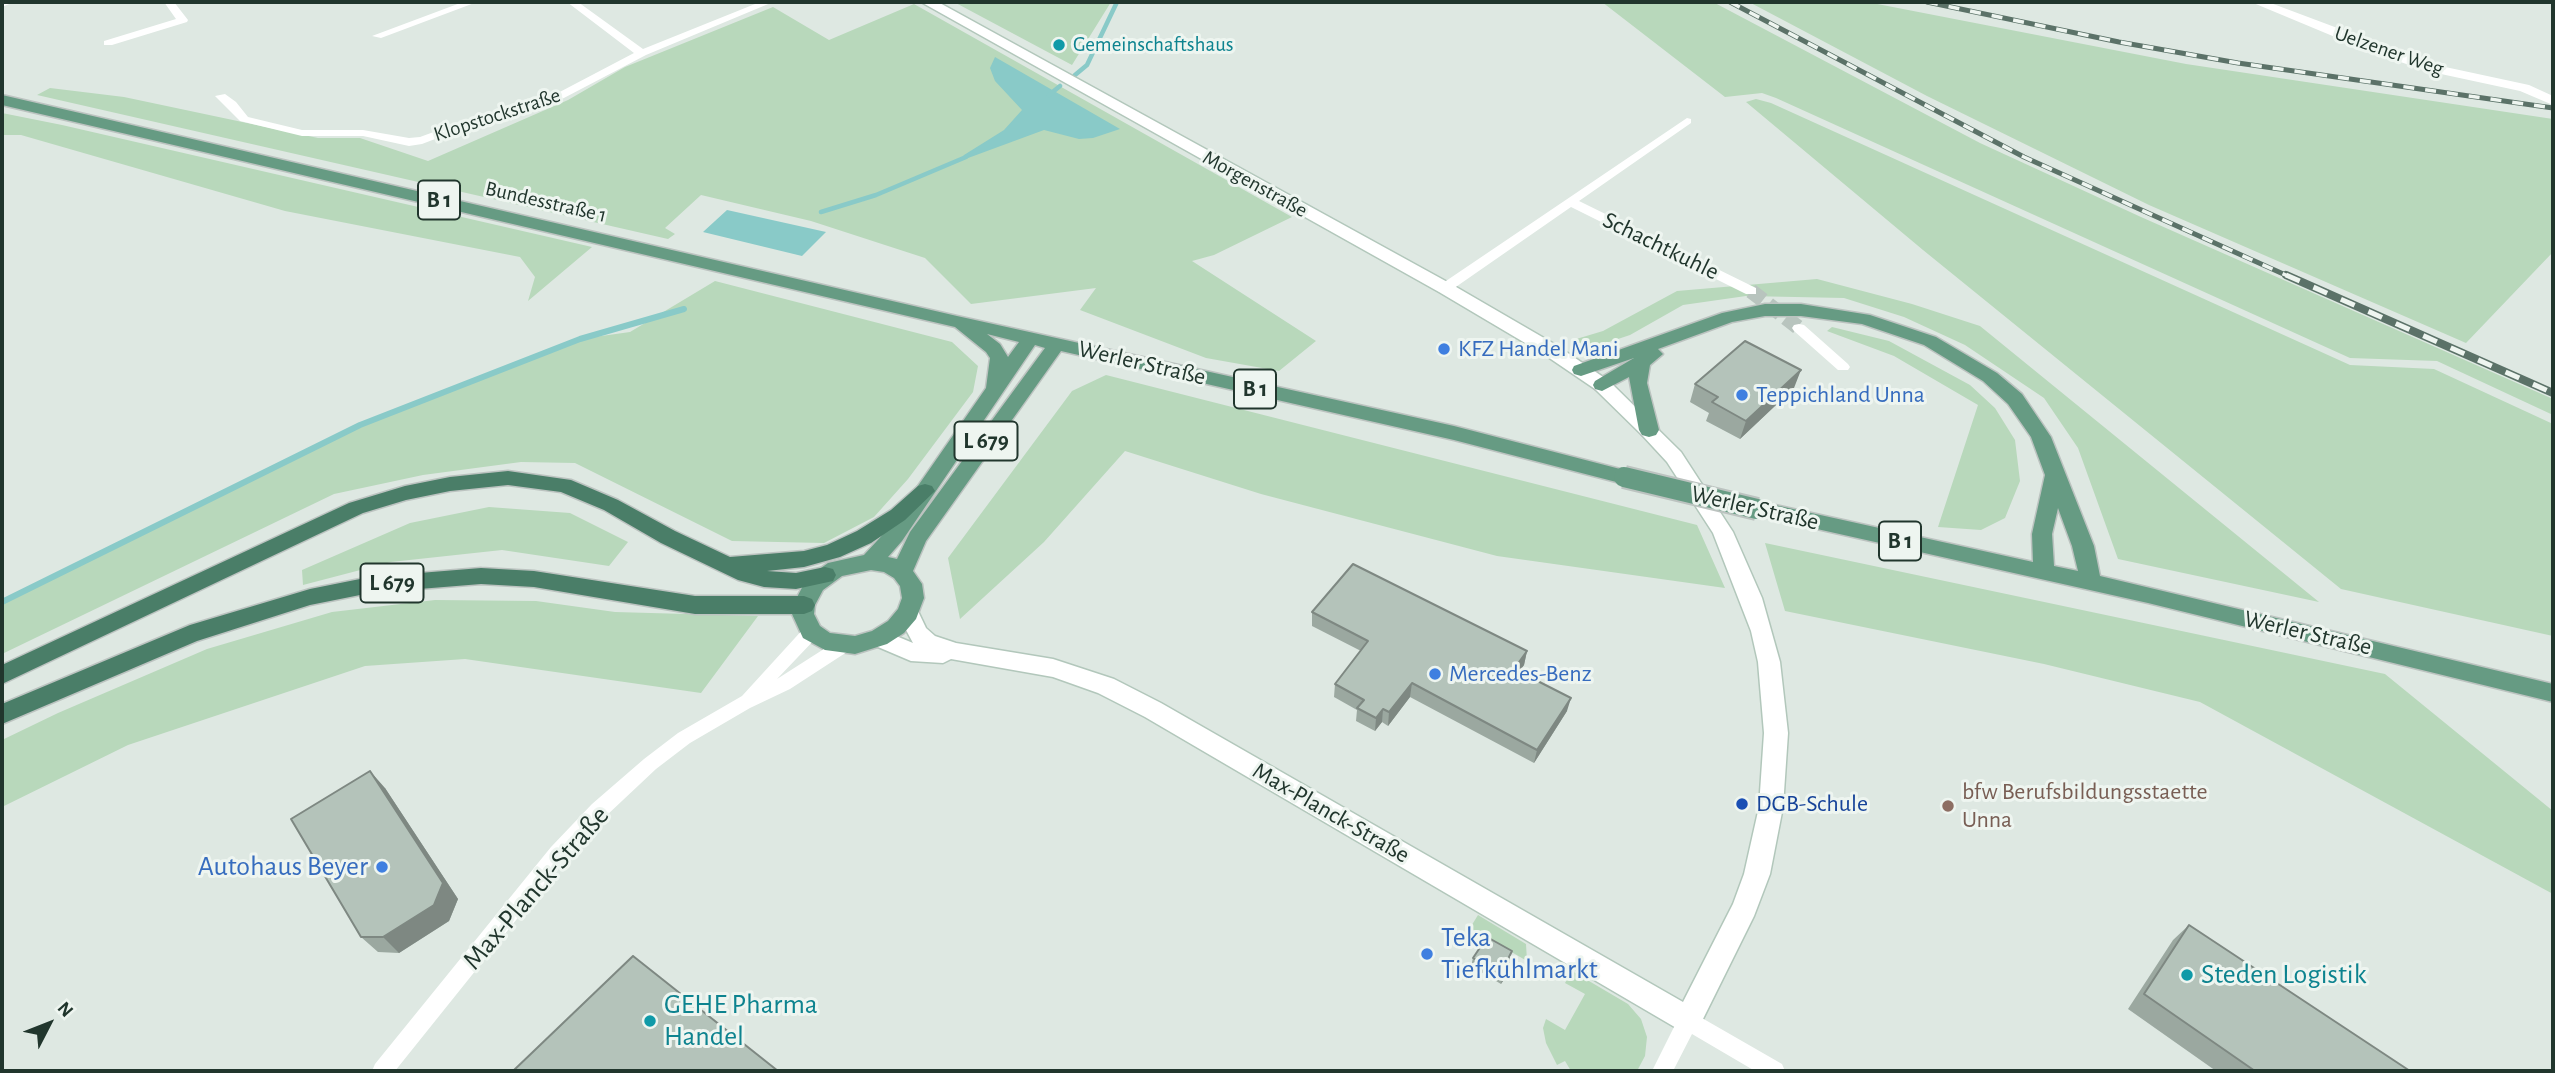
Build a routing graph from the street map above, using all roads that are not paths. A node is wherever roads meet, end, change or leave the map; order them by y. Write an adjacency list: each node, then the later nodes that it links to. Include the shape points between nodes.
1 (9, 2): 8 (street)
2 (169, 2): 11 (street, via 183,20)
3 (472, 2): 10 (street)
4 (592, 2): 9 (street)
5 (768, 2): 12 (street, Klopstockstraße)
6 (928, 2): 18 (main road, Morgenstraße)
7 (2257, 2): 15 (street, Uelzener Weg, via 2432,68 2524,88)
8 (2, 4)
9 (575, 4): 12 (street)
10 (377, 36)
11 (108, 43)
12 (642, 53): 13 (street, Klopstockstraße, via 558,97 409,142 363,133 302,133 250,121)
13 (221, 96)
14 (2, 100): 20 (main road, Bundesstraße 1 / B 1)
15 (2553, 101)
16 (1687, 121): 17 (street, Schachtkuhle)
17 (1571, 202): 18 (street, Schachtkuhle); 19 (street, Schachtkuhle)
18 (1445, 288): 27 (main road, Morgenstraße)
19 (1751, 291)
20 (957, 322): 23 (main road, Werler Straße / B 1); 29 (main road, B 1, via 993,348 999,358)
21 (1799, 328): 26 (street)
22 (1692, 330): 25 (main road); 27 (main road); 31 (main road, via 1765,310 1835,314 1897,328 1962,358 2015,399 2041,437)
23 (1030, 339): 24 (main road, Werler Straße / B 1); 29 (main road, L 679)
24 (1056, 344): 35 (main road, L 679, via 917,538); 36 (main road, Werler Straße / B 1, bridge)
25 (1641, 362): 28 (main road); 30 (main road, via 1637,383)
26 (1843, 367)
27 (1581, 370): 28 (main road)
28 (1602, 385): 30 (main road)
29 (994, 392): 32 (main road, L 679)
30 (1649, 430): 49 (main road, via 1699,492 1738,566 1762,631 1774,698 1773,786 1759,864 1745,908)
31 (2056, 473): 36 (main road, via 2042,534); 38 (main road, via 2083,546)
32 (925, 491): 33 (highway, L 679, via 898,515 833,551 766,564); 34 (main road, L 679)
33 (720, 562): 37 (highway, L 679, via 764,579 796,581); 45 (highway, L 679, via 564,485 508,478 450,484 356,509)
34 (871, 562): 35 (main road); 37 (main road, via 847,565)
35 (902, 572): 40 (main road, via 911,584)
36 (2043, 572): 38 (main road, Werler Straße / B 1)
37 (825, 575): 39 (main road)
38 (2091, 583): 46 (main road, Werler Straße / B 1)
39 (804, 604): 41 (main road); 48 (highway, L 679, via 695,605 583,585 494,577 419,579 310,597 190,634)
40 (908, 612): 42 (main road, via 897,627); 44 (main road, Max-Planck-Straße, via 927,642)
41 (811, 632): 43 (main road); 47 (street, Max-Planck-Straße)
42 (878, 638): 43 (main road); 44 (main road, Max-Planck-Straße, via 911,652)
43 (844, 645): 47 (street, Max-Planck-Straße, via 784,684)
44 (956, 652): 49 (main road, Max-Planck-Straße, via 1053,668 1114,690)
45 (2, 675)
46 (2553, 693)
47 (744, 703): 50 (street, Max-Planck-Straße, via 684,738 599,810 558,853)
48 (2, 714)
49 (1688, 1020): 51 (street); 52 (street, Max-Planck-Straße)
50 (382, 1071)
51 (1662, 1071)
52 (1775, 1071)

